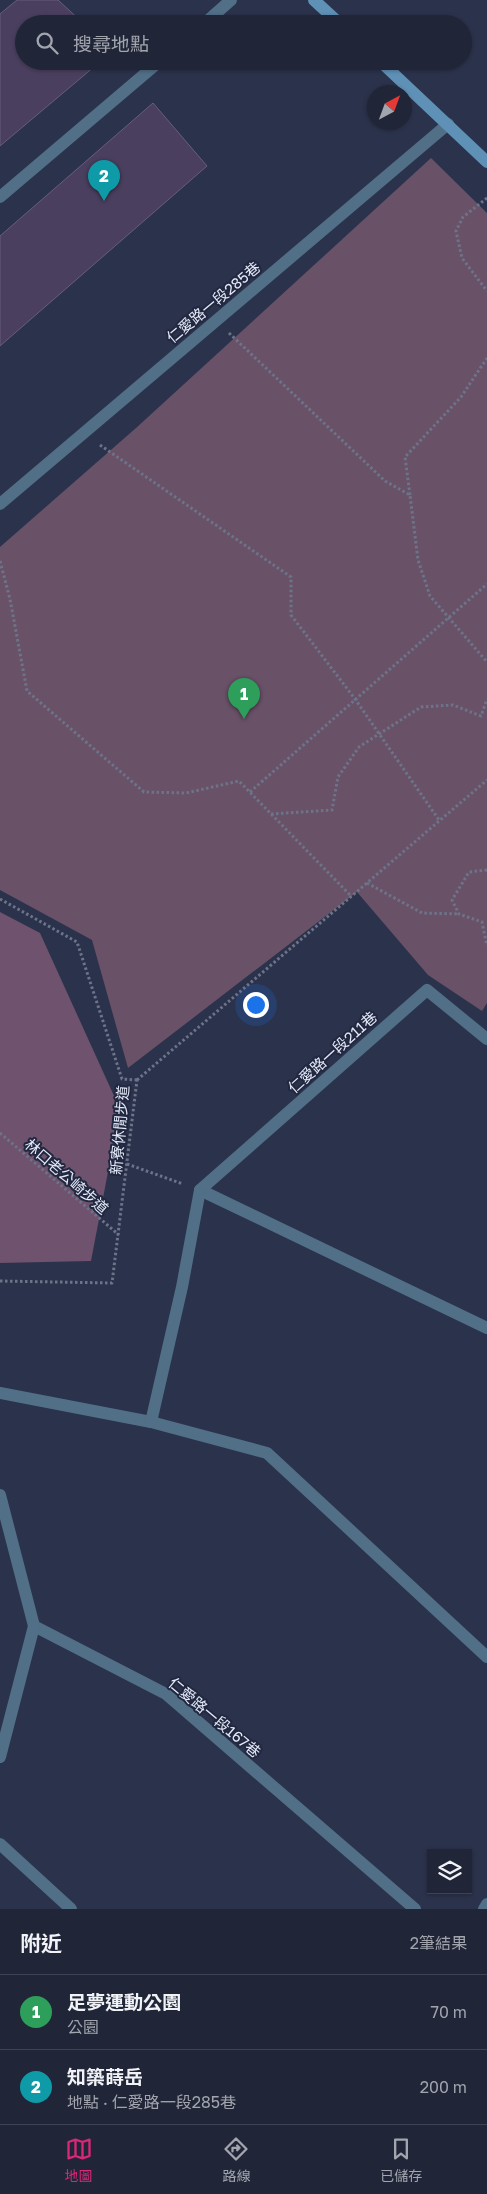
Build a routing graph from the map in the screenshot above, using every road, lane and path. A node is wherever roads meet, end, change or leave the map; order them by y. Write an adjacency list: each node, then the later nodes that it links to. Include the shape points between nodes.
1 (231, 0): 3 (street)
2 (314, 0): 4 (main road)
3 (214, 15)
4 (330, 15)
5 (149, 70): 9 (street)
6 (390, 70): 7 (main road)
7 (448, 124): 8 (main road); 12 (street, 仁愛路一段285巷)
8 (487, 162)
9 (0, 198)
10 (487, 198): 11 (path, via 463,217 456,230 462,258)
11 (487, 291)
12 (216, 321): 14 (street, 仁愛路一段285巷); 15 (path, via 385,481)
13 (487, 358): 15 (path, via 460,397 405,457)
14 (83, 434): 16 (street, 仁愛路一段285巷); 22 (path, via 292,577 291,614)
15 (410, 495): 19 (path, via 418,560 430,596)
16 (0, 504)
17 (0, 561): 25 (path, via 27,691 144,792 186,793 239,781)
18 (487, 584): 19 (path)
19 (447, 618): 20 (path); 22 (path)
20 (487, 662)
21 (487, 699): 23 (path, via 481,716 453,705 421,707)
22 (355, 700): 23 (path); 25 (path)
23 (379, 734): 26 (path, via 359,747 338,777 332,810); 27 (path)
24 (487, 780): 27 (path)
25 (250, 792): 26 (path)
26 (270, 814): 30 (path)
27 (439, 820): 29 (path)
28 (487, 870): 32 (path, via 469,872 452,900)
29 (367, 883): 30 (path); 32 (path, via 422,913)
30 (351, 896): 35 (path)
31 (0, 899): 35 (path, 新寮休閒步道, via 77,942 122,1079)
32 (459, 914): 33 (path, via 482,922)
33 (487, 946)
34 (487, 1038): 38 (street, 仁愛路一段211巷, via 426,990)
35 (137, 1080): 37 (path, 新寮休閒步道)
36 (0, 1133): 39 (path, 林口老公崎步道)
37 (127, 1164): 38 (path); 39 (path, 新寮休閒步道)
38 (200, 1190): 41 (street); 43 (street)
39 (119, 1235): 40 (path, 新寮休閒步道, via 112,1282)
40 (0, 1281)
41 (487, 1328)
42 (0, 1393): 43 (street)
43 (151, 1422): 46 (street, via 267,1453)
44 (0, 1495): 45 (street)
45 (34, 1626): 47 (street); 51 (street, 仁愛路一段167巷, via 166,1694)
46 (487, 1656)
47 (0, 1757)
48 (0, 1844): 50 (street)
49 (487, 1904): 52 (street)
50 (71, 1909)
51 (415, 1909)
52 (484, 1909)

